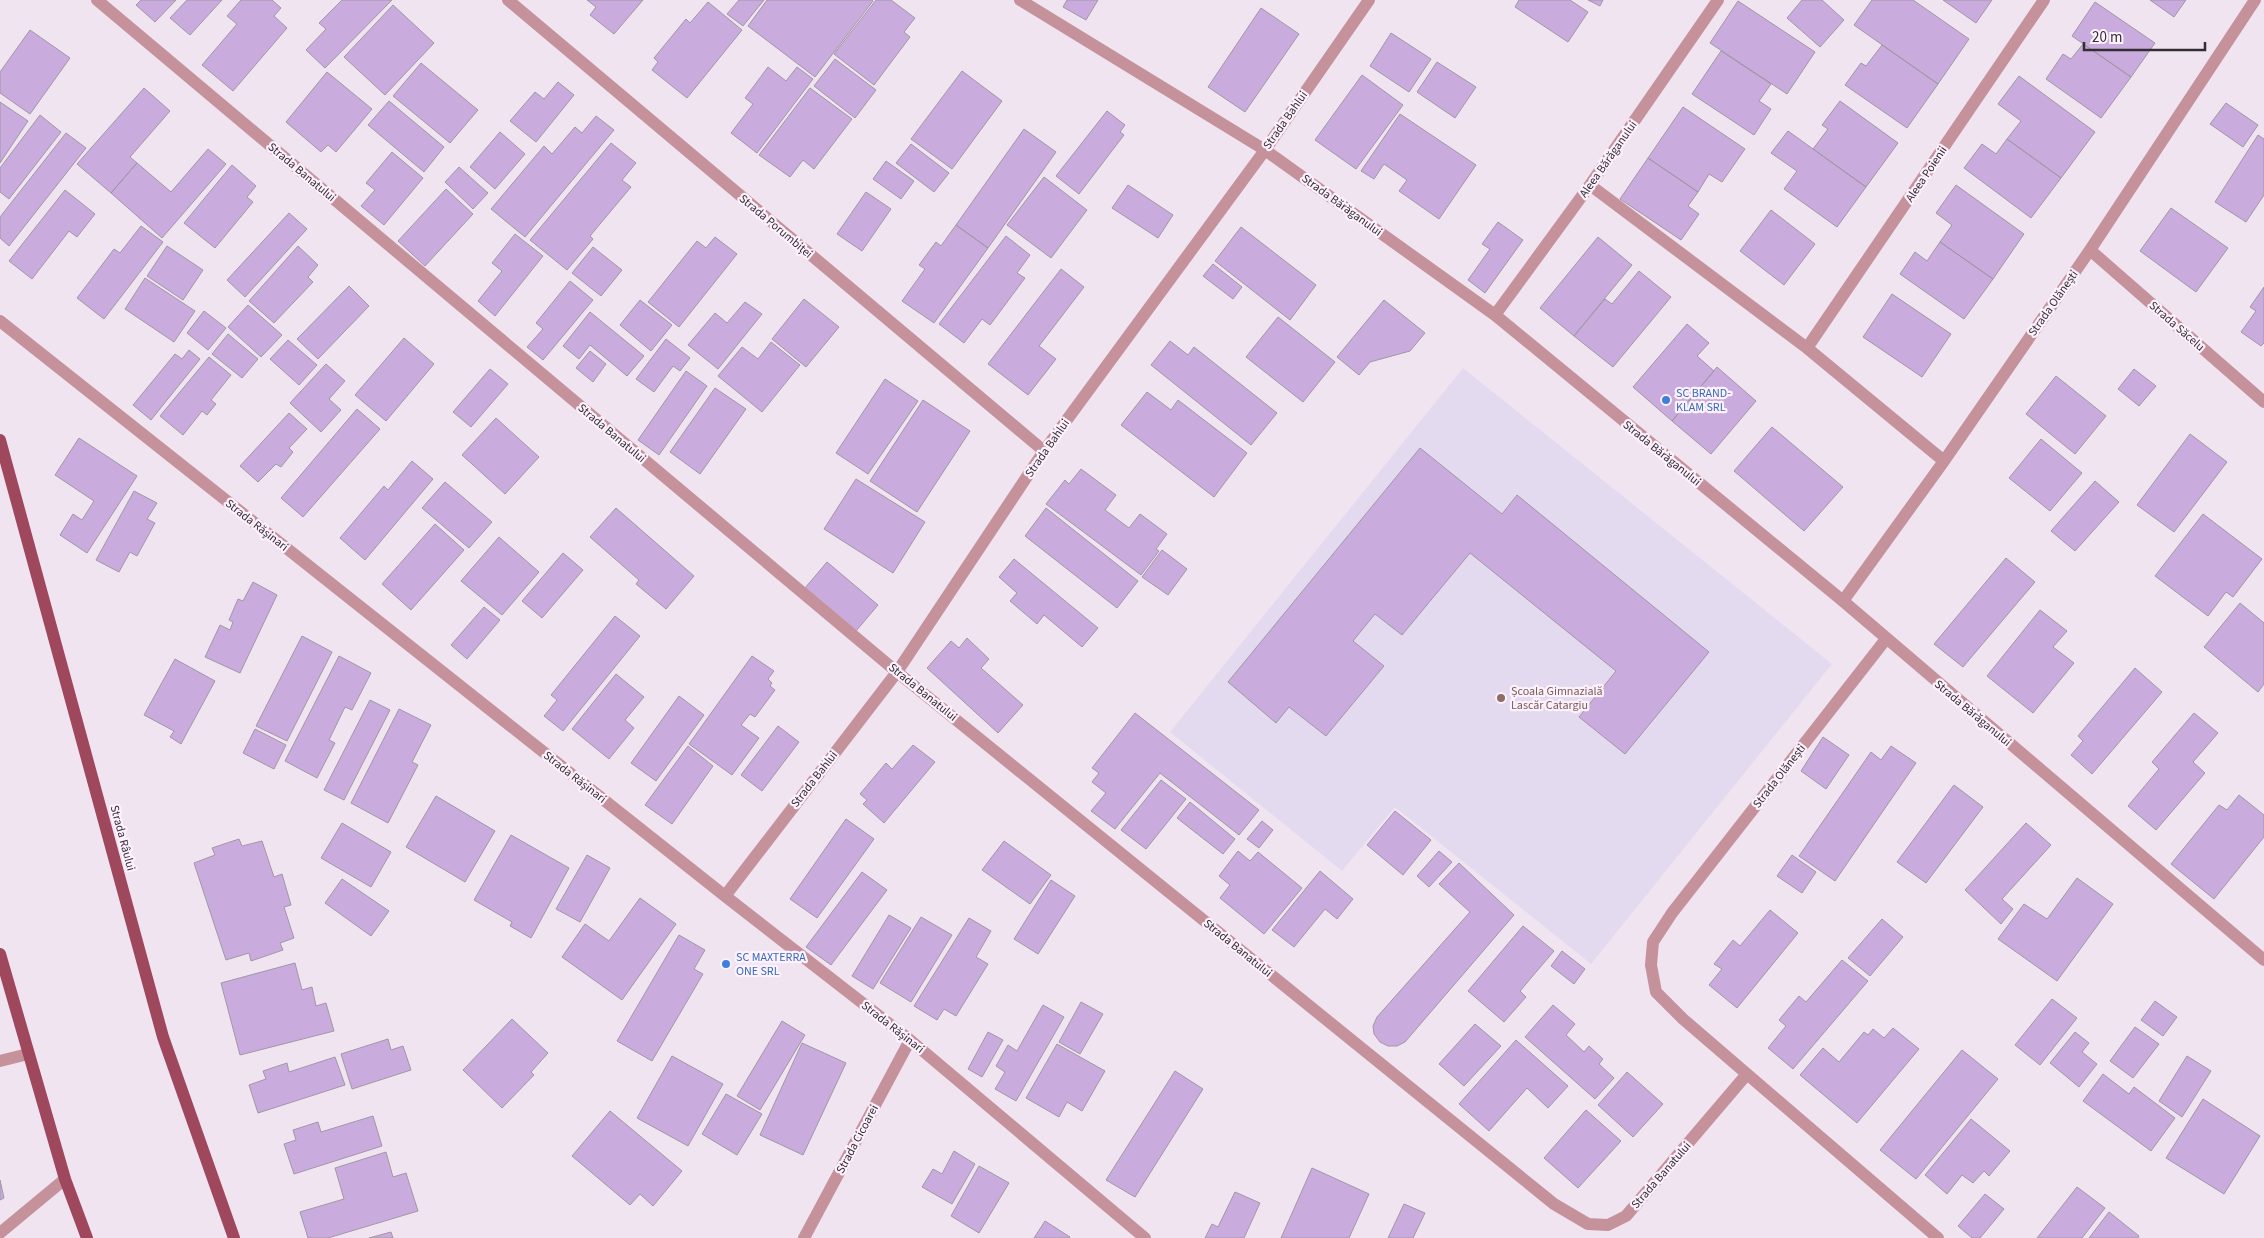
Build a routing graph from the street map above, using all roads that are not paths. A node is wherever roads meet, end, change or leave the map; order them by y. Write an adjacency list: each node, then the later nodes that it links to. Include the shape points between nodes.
1 (96, 0): 20 (street, Strada Banatului)
2 (508, 0): 16 (street, Strada Porumbiței)
3 (1020, 0): 8 (street, Strada Bărăganului)
4 (1369, 0): 8 (street, Strada Bahlui)
5 (1718, 0): 9 (street, Aleea Bărăganului)
6 (2044, 0): 13 (street, Aleea Poienii)
7 (2255, 0): 10 (street, Strada Olănești)
8 (1265, 150): 11 (street, Strada Bărăganului); 16 (street, Strada Bahlui)
9 (1590, 185): 11 (street, Aleea Bărăganului); 13 (street)
10 (2090, 250): 14 (street, Strada Săcelu); 17 (street, Strada Olănești)
11 (1495, 315): 18 (street, Strada Bărăganului)
12 (0, 321): 21 (street, Strada Rășinari)
13 (1807, 348): 17 (street)
14 (2264, 402)
15 (0, 440): 31 (main road, Strada Râului, via 163,1037)
16 (1044, 450): 20 (street, Strada Bahlui)
17 (1944, 461): 18 (street, Strada Olănești)
18 (1843, 601): 19 (street, Strada Bărăganului)
19 (1886, 639): 23 (street, Strada Bărăganului); 27 (street, Strada Olănești, via 1672,913 1653,942 1651,965 1656,992)
20 (897, 672): 21 (street, Strada Bahlui); 27 (street, Strada Banatului, via 1554,1204 1588,1224 1608,1225 1626,1216)
21 (725, 896): 24 (street, Strada Rășinari)
22 (0, 954): 25 (main road)
23 (2264, 960)
24 (910, 1040): 32 (street, Strada Cicoarei); 33 (street, Strada Rășinari)
25 (28, 1054): 26 (street); 28 (main road)
26 (0, 1061)
27 (1747, 1074): 34 (street)
28 (65, 1179): 29 (street); 30 (main road)
29 (0, 1233)
30 (87, 1238)
31 (234, 1238)
32 (804, 1238)
33 (1145, 1238)
34 (1938, 1238)

